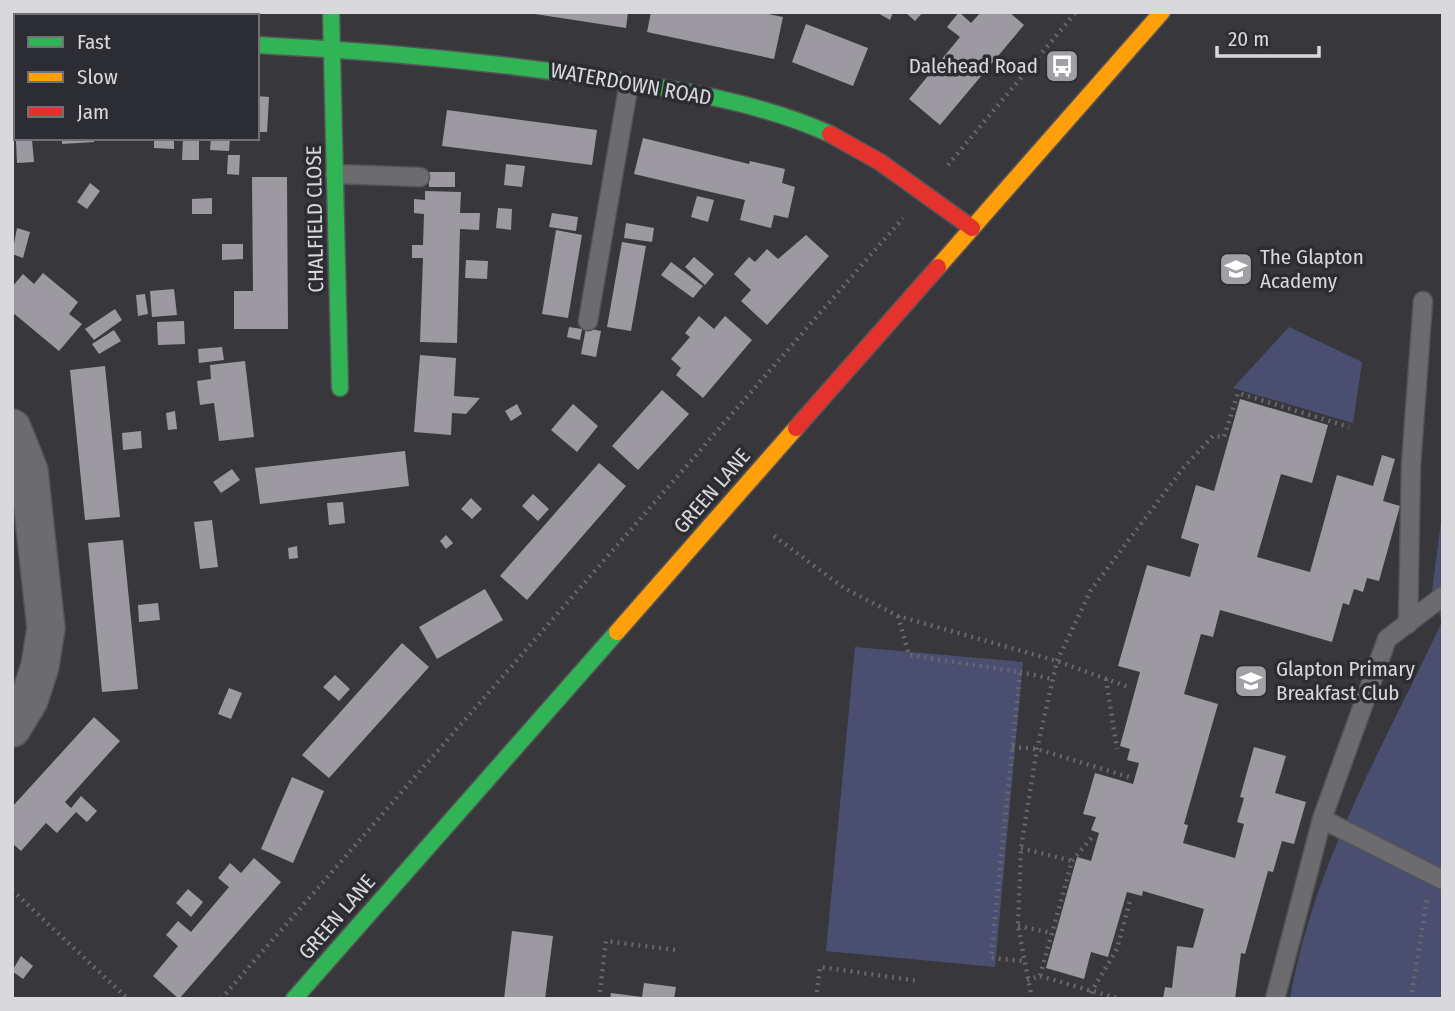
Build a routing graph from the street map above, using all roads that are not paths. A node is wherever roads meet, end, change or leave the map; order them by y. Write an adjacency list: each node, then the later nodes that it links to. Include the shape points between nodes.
1 (331, 12): 4 (street, CHALFIELD CLOSE)
2 (1162, 12): 8 (street, GREEN LANE)
3 (259, 45): 4 (street, WATERDOWN ROAD)
4 (332, 48): 5 (street, WATERDOWN ROAD, via 512,64); 6 (street, CHALFIELD CLOSE)
5 (629, 83): 8 (street, WATERDOWN ROAD, via 769,110 823,130 878,161); 10 (lane)
6 (335, 174): 7 (lane); 11 (street, CHALFIELD CLOSE)
7 (420, 177)
8 (972, 228): 18 (street, GREEN LANE)
9 (1423, 301): 14 (lane, via 1411,465)
10 (588, 321)
11 (340, 388)
12 (12, 428): 15 (street, via 29,471 46,628 29,700)
13 (1443, 596): 14 (lane)
14 (1408, 624): 16 (lane, via 1387,639)
15 (12, 728)
16 (1322, 818): 17 (lane); 19 (lane)
17 (1437, 878)
18 (309, 994)
19 (1275, 999)

